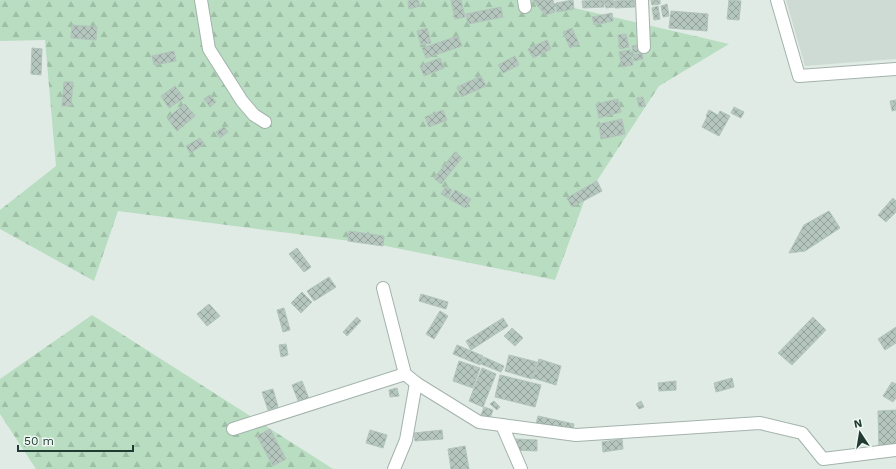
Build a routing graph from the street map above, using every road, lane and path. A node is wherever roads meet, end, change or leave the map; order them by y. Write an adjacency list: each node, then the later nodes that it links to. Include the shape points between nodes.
1 (201, 0): 6 (street, via 209,49 242,101 254,115)
2 (642, 0): 4 (street)
3 (777, 0): 5 (street, via 799,76)
4 (644, 47)
5 (896, 69)
6 (265, 122)
7 (383, 288): 8 (street)
8 (405, 374): 9 (street); 11 (street)
9 (416, 383): 10 (street, via 479,422); 13 (street, via 406,440)
10 (502, 425): 12 (street, via 576,435 760,423 802,433 823,459); 14 (street)
11 (232, 429)
12 (896, 450)
13 (394, 469)
14 (520, 469)

